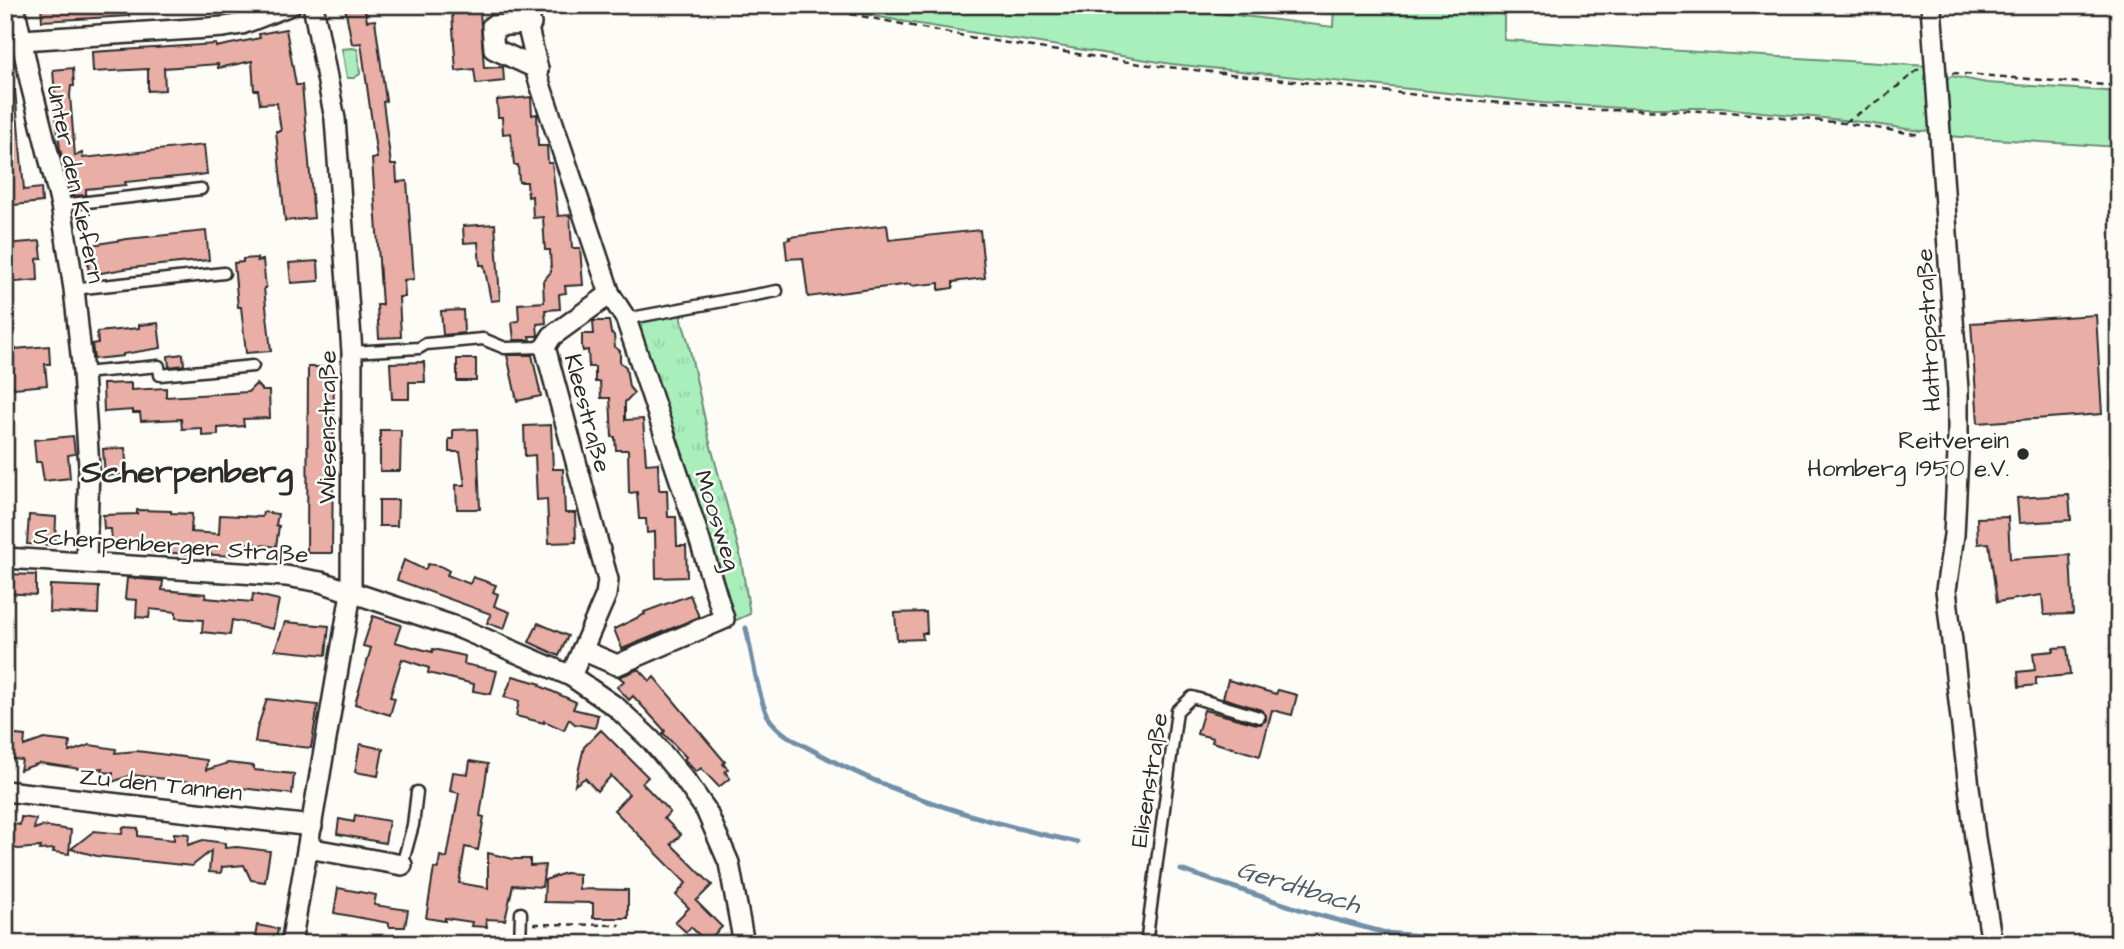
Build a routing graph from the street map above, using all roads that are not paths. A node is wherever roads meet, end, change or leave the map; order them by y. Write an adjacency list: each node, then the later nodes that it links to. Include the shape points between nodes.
1 (15, 5): 6 (street, Unter den Kiefern)
2 (291, 5): 6 (street, via 224,27)
3 (313, 5): 16 (street, Wiesenstraße, via 335,119)
4 (1931, 5): 35 (street, Hattropstraße, via 1958,390 1954,535 1946,590)
5 (526, 15): 7 (street); 7 (street, via 492,26 494,49)
6 (22, 40): 9 (street, Unter den Kiefern)
7 (538, 69): 13 (street)
8 (201, 189): 9 (lane)
9 (61, 205): 11 (street, Unter den Kiefern)
10 (224, 273): 11 (lane)
11 (74, 289): 18 (street, Unter den Kiefern)
12 (777, 291): 14 (lane)
13 (610, 293): 14 (street, Moosweg); 15 (street, Kleestraße, via 552,336)
14 (626, 319): 22 (street, Moosweg, via 724,619 617,665)
15 (545, 347): 16 (lane, via 505,348 483,339); 22 (street, Kleestraße, via 608,580 607,595)
16 (352, 352): 21 (street, Wiesenstraße)
17 (253, 366): 18 (lane, via 160,374 159,366)
18 (83, 373): 20 (street, Unter den Kiefern, via 89,467)
19 (5, 558): 20 (street, Scherpenberger Straße)
20 (86, 562): 21 (street, Scherpenberger Straße, via 286,576)
21 (351, 593): 23 (street, Scherpenberger Straße, via 462,629); 27 (street, Wiesenstraße)
22 (582, 650): 23 (street, Kleestraße)
23 (571, 676): 33 (street, Scherpenberger Straße, via 616,706 651,740 706,810 729,863)
24 (1259, 717): 34 (lane, Elisenstraße, via 1192,697 1177,711)
25 (5, 791): 27 (street, Zu den Tannen)
26 (417, 792): 29 (lane)
27 (312, 826): 28 (street, Wiesenstraße)
28 (309, 848): 29 (street); 31 (street, Wiesenstraße)
29 (402, 865)
30 (521, 919): 32 (lane)
31 (291, 944)
32 (520, 944)
33 (744, 944)
34 (1146, 944)
35 (1992, 944)

